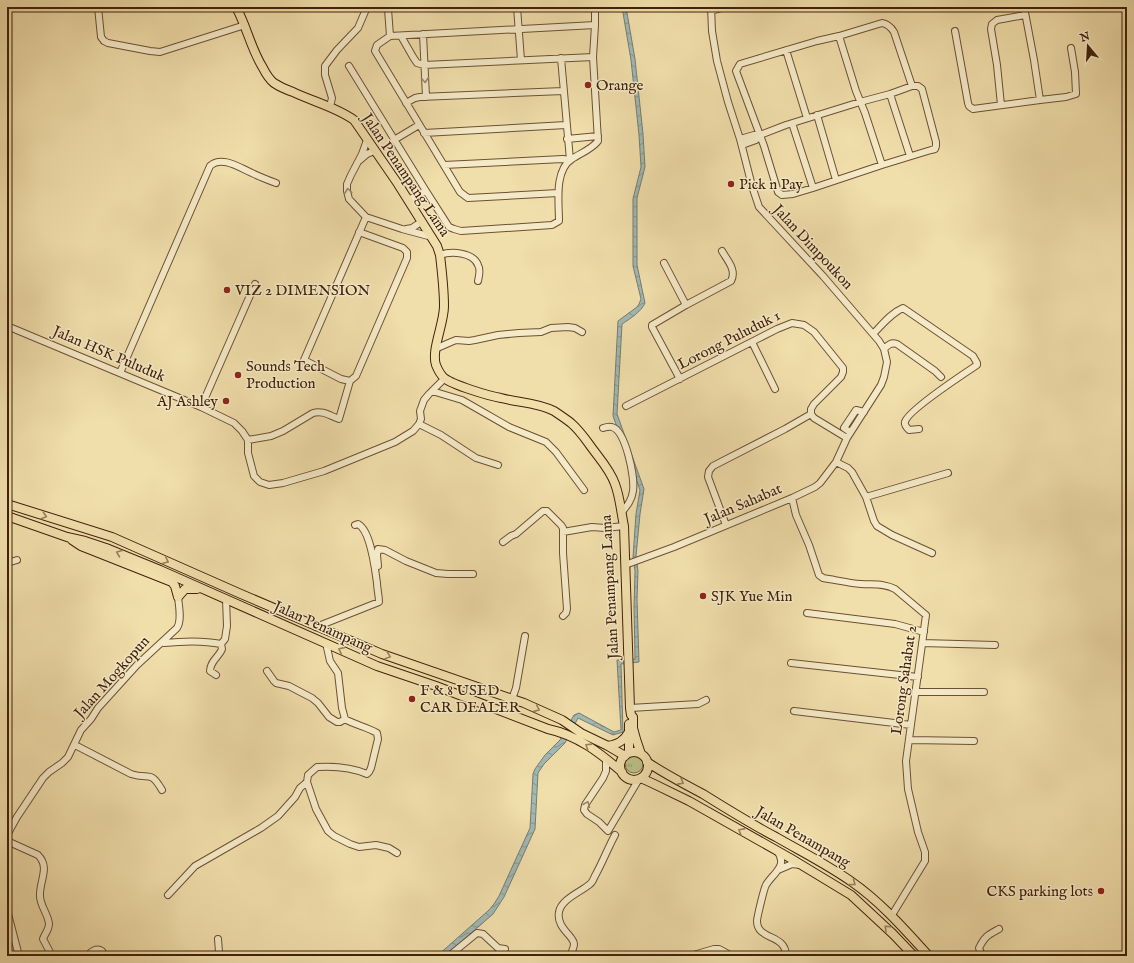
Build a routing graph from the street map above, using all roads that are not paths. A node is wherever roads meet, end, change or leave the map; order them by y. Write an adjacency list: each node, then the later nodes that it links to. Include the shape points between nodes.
1 (98, 7): 15 (street, via 101,37 104,41 150,52 160,52)
2 (145, 7): 12 (street)
3 (236, 7): 15 (main road, Jalan Penampang Lama)
4 (367, 7): 38 (street, via 358,28 325,66 332,98)
5 (390, 7): 20 (street)
6 (517, 7): 17 (street)
7 (595, 7): 16 (street)
8 (725, 7): 13 (street)
9 (953, 7): 10 (street)
10 (978, 7)
11 (1024, 7): 14 (street)
12 (160, 8)
13 (711, 9): 50 (street, Jalan Dimpoukon, via 716,61)
14 (1025, 15): 34 (street); 37 (street, via 998,20 992,24)
15 (245, 25): 38 (main road, Jalan Penampang Lama, via 257,59 274,83)
16 (595, 25): 17 (street); 25 (street)
17 (519, 29): 19 (street); 27 (street)
18 (955, 30): 37 (street, via 969,106 974,109)
19 (422, 34): 21 (street); 28 (street)
20 (390, 36): 21 (street); 36 (street, via 377,45 375,52)
21 (401, 36): 28 (street, via 413,57)
22 (839, 36): 24 (street); 30 (street, via 882,23 889,25 894,32); 35 (street)
23 (1071, 48): 34 (street, via 1076,94)
24 (786, 50): 40 (street); 45 (street, via 740,64 736,71)
25 (593, 57): 26 (street); 46 (street)
26 (561, 58): 27 (street); 31 (street)
27 (521, 60): 28 (street)
28 (424, 65): 33 (street, one-way to 33)
29 (349, 66): 49 (street)
30 (912, 86): 32 (street); 52 (street, via 922,89 936,146 935,149)
31 (563, 92): 33 (street); 43 (street)
32 (890, 94): 35 (street); 52 (street)
33 (426, 97): 36 (street, via 415,98)
34 (1040, 100): 37 (street)
35 (860, 102): 39 (street); 56 (street)
36 (406, 103): 42 (street)
37 (1001, 105)
38 (330, 107): 48 (main road, Jalan Penampang Lama, via 354,120)
39 (817, 115): 40 (street); 57 (street)
40 (807, 118): 41 (street)
41 (792, 123): 45 (street); 59 (street)
42 (419, 125): 44 (street); 49 (street)
43 (566, 125): 44 (street); 47 (street)
44 (424, 133): 55 (street)
45 (760, 135): 50 (street, via 756,140); 59 (street, via 778,192 782,195 793,194)
46 (598, 136): 47 (street); 53 (street, via 596,144)
47 (567, 139): 53 (street)
48 (367, 140): 51 (main road, Jalan Penampang Lama); 54 (street)
49 (394, 140): 60 (street)
50 (741, 142): 76 (street, Jalan Dimpoukon, via 759,207)
51 (374, 150): 54 (street); 62 (main road, Jalan Penampang Lama)
52 (910, 156): 56 (street)
53 (570, 160): 55 (street); 61 (street, via 560,176)
54 (359, 161): 63 (street, one-way to 54, via 349,199 347,191 350,175)
55 (444, 165): 61 (street, via 460,192 468,198)
56 (882, 165): 57 (street)
57 (836, 180): 59 (street)
58 (276, 183): 80 (street, via 232,164 216,162 210,166)
59 (813, 188)
60 (426, 192): 61 (street, via 449,227 461,230 552,225 559,221); 62 (street)
61 (558, 193)
62 (408, 200): 64 (main road, Jalan Penampang Lama)
63 (366, 217): 65 (street); 66 (street)
64 (421, 222): 65 (street, via 412,228); 67 (main road, Jalan Penampang Lama)
65 (402, 230): 67 (street)
66 (359, 232): 84 (street, via 304,360); 84 (street, via 403,248 407,252 407,258 356,376)
67 (432, 237): 69 (main road, Jalan Penampang Lama)
68 (722, 251): 73 (street, via 733,270 733,278)
69 (440, 255): 71 (street, via 447,252 459,253 474,260 479,267); 78 (main road, Jalan Penampang Lama, via 444,307)
70 (664, 263): 73 (street)
71 (478, 281)
72 (255, 284): 88 (street)
73 (686, 305): 83 (street, via 654,323 652,327)
74 (7, 326): 80 (street, Jalan HSK Puluduk)
75 (582, 332): 78 (street, via 568,327 551,328 541,332 498,335 468,341 456,340)
76 (873, 334): 79 (street, Jalan Dimpoukon); 92 (street, via 903,308 973,356 977,363 977,366 944,387 910,414 905,420 905,426 909,430)
77 (752, 342): 83 (street, Lorong Puluduk 1); 85 (street); 89 (street, Lorong Puluduk 1, via 792,323 804,324 814,332 843,368 843,372 814,404)
78 (435, 349): 82 (main road, Jalan Penampang Lama, via 436,366)
79 (884, 349): 81 (street, via 888,345 897,344); 93 (street, via 887,362 884,377)
80 (120, 373): 88 (street, Jalan HSK Puluduk)
81 (941, 377)
82 (445, 378): 86 (street); 102 (main road, Jalan Penampang Lama, via 475,391 540,405 572,424 612,476)
83 (680, 379): 87 (street, Lorong Puluduk 1)
84 (350, 381): 94 (street, via 339,419 327,414 313,413 271,436)
85 (776, 389)
86 (432, 391): 90 (street, via 424,400); 98 (street, via 462,400 509,427 546,442)
87 (626, 406)
88 (201, 407): 94 (street, Jalan HSK Puluduk, via 234,423)
89 (811, 414): 93 (street); 105 (street, via 713,466 709,471 708,476)
90 (418, 424): 94 (street, via 413,431 372,452 324,471 269,485 260,482 254,476 248,453); 96 (street, via 441,435 476,458)
91 (603, 428): 102 (street, via 615,428 629,455 633,492)
92 (919, 429)
93 (847, 438): 95 (street, Jalan Sahabat)
94 (248, 440)
95 (836, 462): 99 (street, via 852,472); 100 (street, Jalan Sahabat, via 820,483)
96 (498, 465)
97 (948, 473): 99 (street)
98 (584, 490)
99 (866, 497): 112 (street, via 877,526)
100 (792, 498): 105 (street, Jalan Sahabat); 124 (street, Lorong Sahabat 2, via 819,575 823,578 884,585 895,589 926,615)
101 (7, 504): 106 (main road, Jalan Penampang, one-way to 106)
102 (621, 513): 107 (main road, Jalan Penampang Lama)
103 (7, 516): 109 (main road, Jalan Penampang)
104 (355, 525): 118 (street, via 362,525 368,539)
105 (726, 525): 115 (street, Jalan Sahabat)
106 (75, 526): 110 (main road, via 86,532); 123 (main road, Jalan Penampang, one-way to 123, via 112,537)
107 (624, 526): 108 (street, via 592,527); 115 (main road, Jalan Penampang Lama)
108 (562, 532): 111 (street, via 561,525 545,510); 122 (street, via 567,609)
109 (67, 537): 110 (main road, Jalan Penampang); 119 (main road, via 81,546 172,582)
110 (85, 541): 117 (main road, Jalan Penampang, one-way to 110)
111 (503, 542)
112 (932, 553)
113 (18, 560): 114 (street)
114 (7, 562)
115 (625, 565): 139 (main road, Jalan Penampang Lama)
116 (473, 574): 118 (street, via 436,573 386,550 378,549 381,589)
117 (206, 590): 119 (main road, via 185,589); 120 (main road, Jalan Penampang)
118 (379, 596): 123 (street, via 379,602)
119 (178, 597): 126 (street, via 180,624)
120 (226, 599): 127 (main road, Jalan Penampang); 129 (street, via 227,626 225,639)
121 (808, 613): 124 (street, via 895,624)
122 (563, 616)
123 (316, 627): 137 (main road, Jalan Penampang, one-way to 137, via 382,654)
124 (924, 632): 128 (street, Lorong Sahabat 2)
125 (525, 636): 137 (street)
126 (162, 642): 129 (street, Jalan Mogkopun); 147 (street, Jalan Mogkopun, via 98,708 81,730)
127 (326, 643): 141 (street, via 330,661 338,674); 144 (main road, Jalan Penampang, one-way to 127, via 548,729 377,666)
128 (922, 643): 130 (street); 134 (street, Lorong Sahabat 2)
129 (221, 644): 133 (street, via 221,653 210,665 210,671)
130 (995, 645)
131 (791, 663): 134 (street)
132 (267, 671): 141 (street, via 276,683 289,686 312,698 329,718 337,722)
133 (216, 676)
134 (918, 677): 135 (street, Lorong Sahabat 2)
135 (916, 692): 136 (street); 142 (street, Lorong Sahabat 2)
136 (984, 692)
137 (512, 699): 144 (main road, Jalan Penampang, one-way to 144, via 567,723)
138 (706, 700): 139 (street, via 698,704)
139 (630, 711): 143 (main road, Jalan Penampang Lama); 149 (main road, Jalan Penampang Lama)
140 (794, 711): 142 (street)
141 (345, 719): 155 (street, via 377,733 378,739 369,772 367,774 332,766 317,767 308,775)
142 (911, 725): 145 (street, Lorong Sahabat 2)
143 (629, 732): 148 (main road, via 621,742); 150 (main road, Jalan Penampang Lama)
144 (577, 736): 148 (main road, Jalan Penampang); 151 (main road, Jalan Penampang, one-way to 144)
145 (909, 740): 146 (street); 166 (street, Lorong Sahabat 2, via 906,761 908,788 926,856)
146 (974, 741)
147 (75, 745): 156 (street, via 135,776 150,776); 157 (street, Jalan Mogkopun, via 68,757 43,778)
148 (608, 746): 150 (main road, Jalan Penampang)
149 (641, 754): 150 (main road, via 635,752); 152 (main road)
150 (627, 755): 153 (main road, via 621,764)
151 (606, 759): 153 (main road, Jalan Penampang); 154 (street, one-way to 151, via 608,831 584,810 603,778)
152 (647, 762): 154 (main road, via 647,771); 166 (main road, Jalan Penampang, one-way to 166, via 829,867 854,883)
153 (622, 772): 154 (main road, via 629,779)
154 (640, 779): 160 (main road, Jalan Penampang, one-way to 154, via 689,801)
155 (307, 782): 161 (street, via 316,809 328,831 334,836 359,847 376,845); 164 (street, via 278,816 195,866)
156 (162, 790)
157 (7, 835)
158 (615, 835): 176 (street, via 591,884 573,895 559,911 560,922 574,945)
159 (7, 841): 171 (street, via 42,859 44,865 41,904 49,925 43,939)
160 (776, 850): 162 (main road, Jalan Penampang); 163 (street, via 781,860)
161 (397, 853)
162 (803, 866): 163 (street, via 792,864); 180 (main road, Jalan Penampang, one-way to 162, via 851,895)
163 (778, 870): 179 (street, via 765,886 757,921 761,930 782,942)
164 (168, 895)
165 (7, 910): 170 (street)
166 (892, 915): 181 (main road, Jalan Penampang)
167 (999, 929): 182 (street, via 986,936 981,943 979,948)
168 (218, 939): 174 (street)
169 (505, 950): 175 (street, via 498,948 483,934 477,933)
170 (19, 956)
171 (52, 956)
172 (87, 956): 173 (street, via 100,949)
173 (104, 956)
174 (217, 956)
175 (449, 956)
176 (570, 956)
177 (690, 956): 178 (street, via 718,949)
178 (732, 956)
179 (786, 956)
180 (914, 956)
181 (929, 956)
182 (982, 956)

